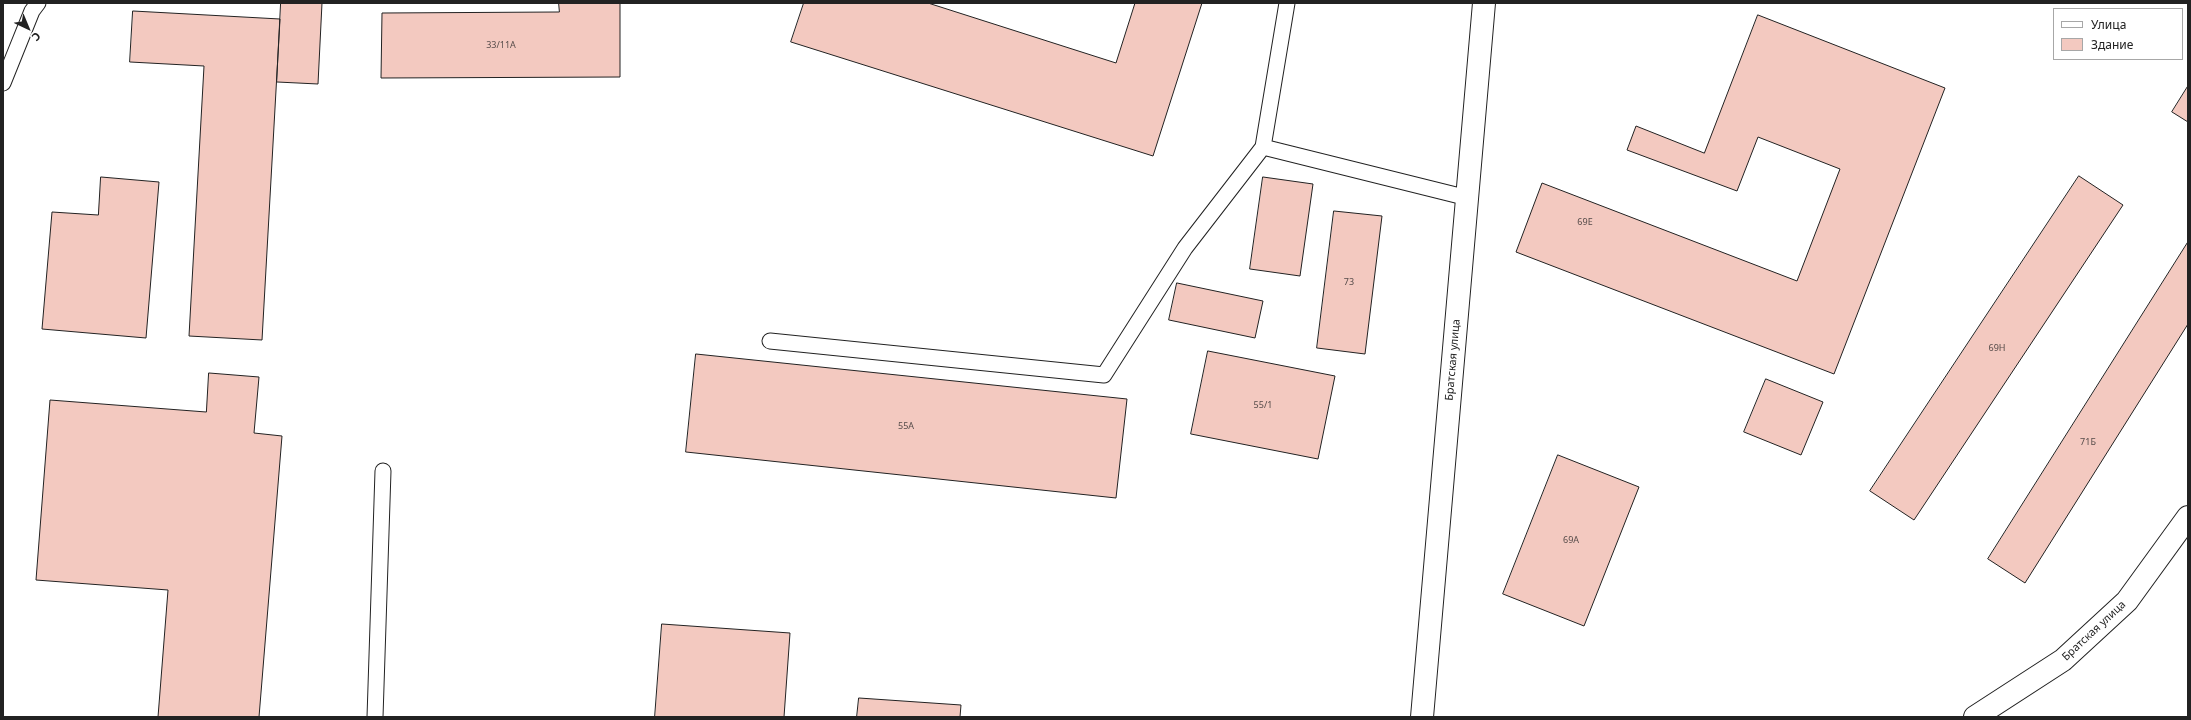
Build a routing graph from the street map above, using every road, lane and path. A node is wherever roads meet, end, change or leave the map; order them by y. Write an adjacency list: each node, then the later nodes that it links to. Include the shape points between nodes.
1 (38, 3): 4 (lane, via 32,11)
2 (1288, 3): 5 (lane)
3 (1484, 3): 6 (street, Братская улица)
4 (3, 83)
5 (1263, 147): 6 (lane); 7 (lane, via 1185,248 1104,375)
6 (1468, 198): 11 (street, Братская улица)
7 (770, 341)
8 (384, 471): 10 (lane)
9 (2188, 517): 12 (street, Братская улица, via 2127,601 2075,650)
10 (375, 717)
11 (1422, 717)
12 (1975, 717)

